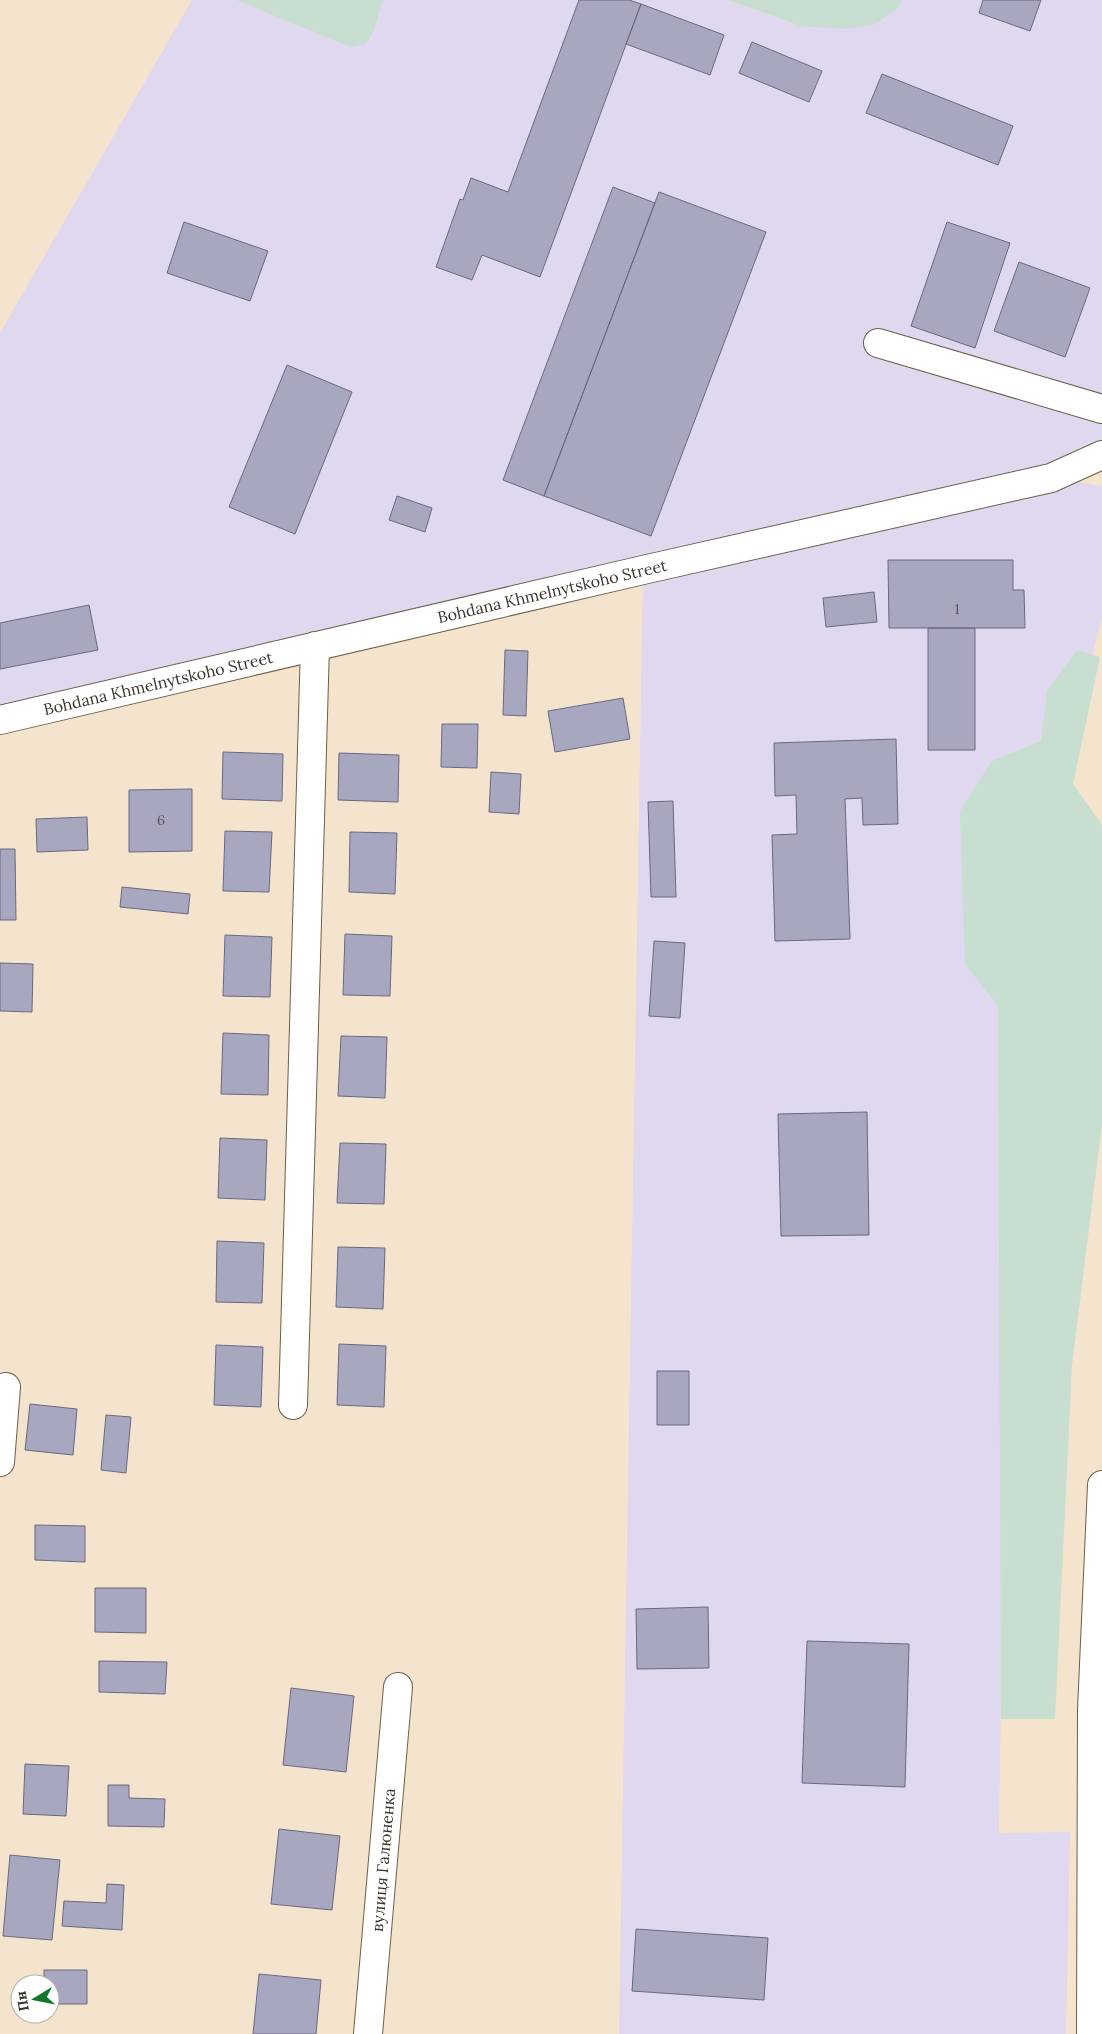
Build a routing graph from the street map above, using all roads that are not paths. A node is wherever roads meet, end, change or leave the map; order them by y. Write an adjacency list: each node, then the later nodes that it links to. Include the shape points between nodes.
1 (878, 343): 2 (main road)
2 (1102, 409)
3 (1102, 455): 4 (main road, Bohdana Khmelnytskoho Street, via 1051,478)
4 (315, 646): 5 (main road, Bohdana Khmelnytskoho Street); 7 (main road)
5 (0, 720)
6 (6, 1387): 8 (main road)
7 (292, 1405)
8 (0, 1462)
9 (1102, 1485): 12 (main road, via 1092,1710)
10 (398, 1687): 11 (main road, вулиця Галюненка)
11 (368, 2034)
12 (1091, 2034)

